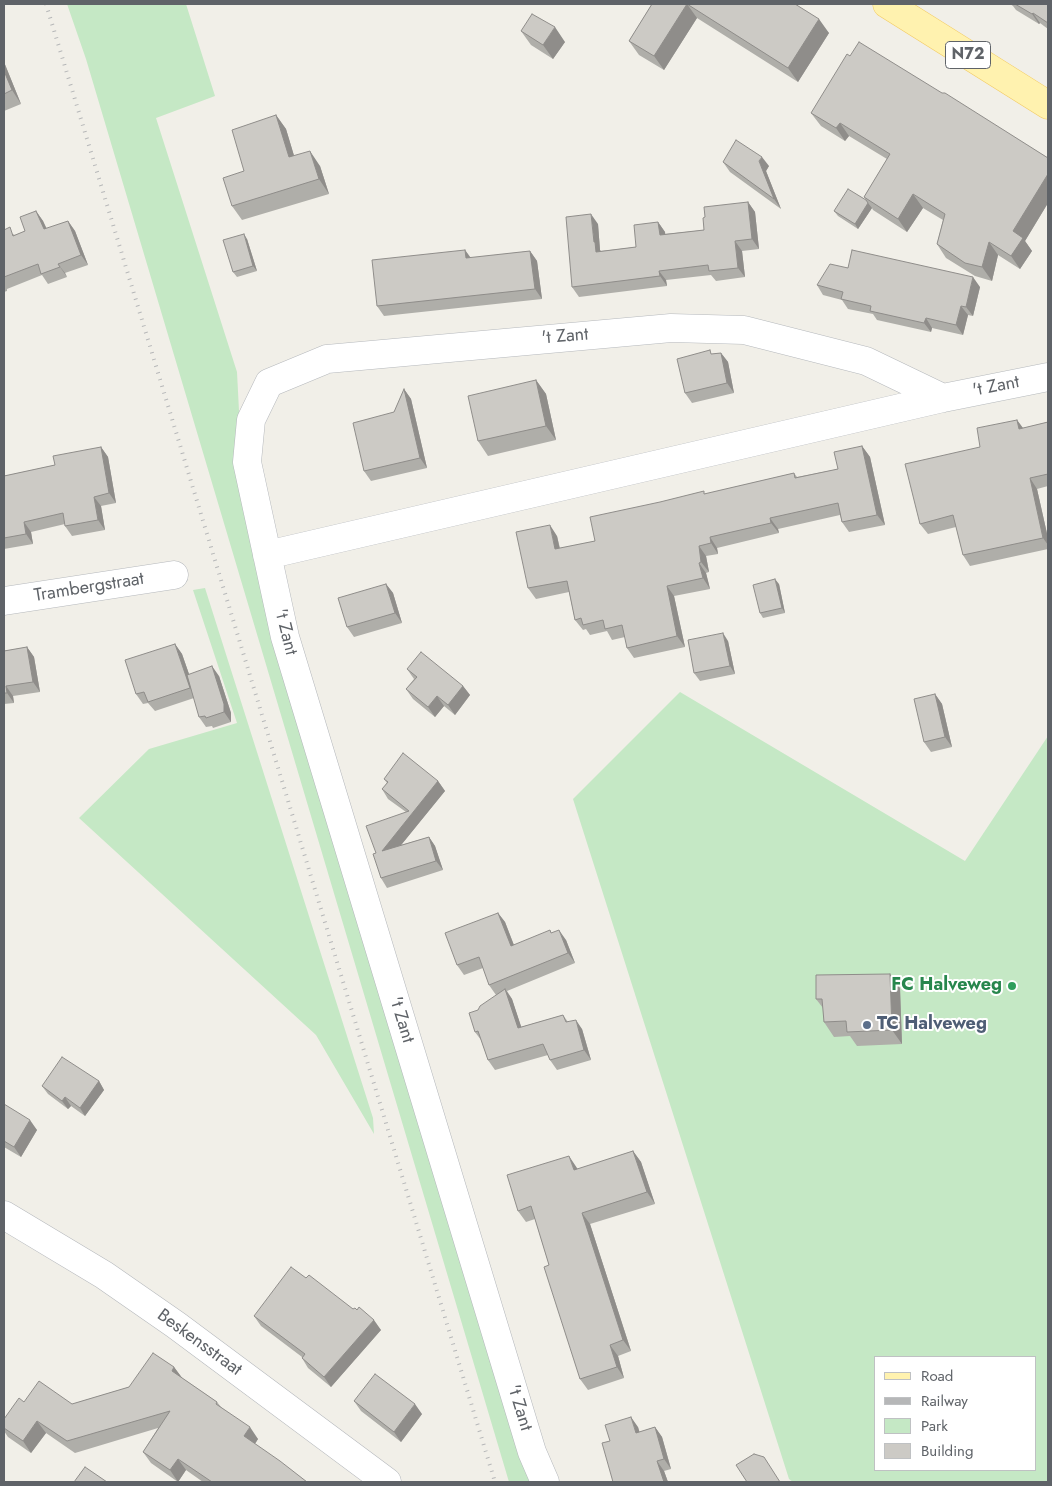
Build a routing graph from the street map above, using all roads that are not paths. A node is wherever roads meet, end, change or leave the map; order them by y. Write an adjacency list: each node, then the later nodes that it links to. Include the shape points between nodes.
1 (887, 4): 2 (main road, N72)
2 (1048, 105)
3 (1048, 377): 4 (street, 't Zant)
4 (943, 398): 5 (street, 't Zant); 5 (street, 't Zant, via 866,361 744,330 671,328 327,359 269,383 252,420 247,462)
5 (267, 555): 10 (street, 't Zant, via 284,636 532,1452)
6 (174, 575): 7 (street, Trambergstraat)
7 (4, 601)
8 (4, 1215): 9 (street, Beskensstraat, via 104,1275 176,1325)
9 (387, 1482)
10 (545, 1482)

